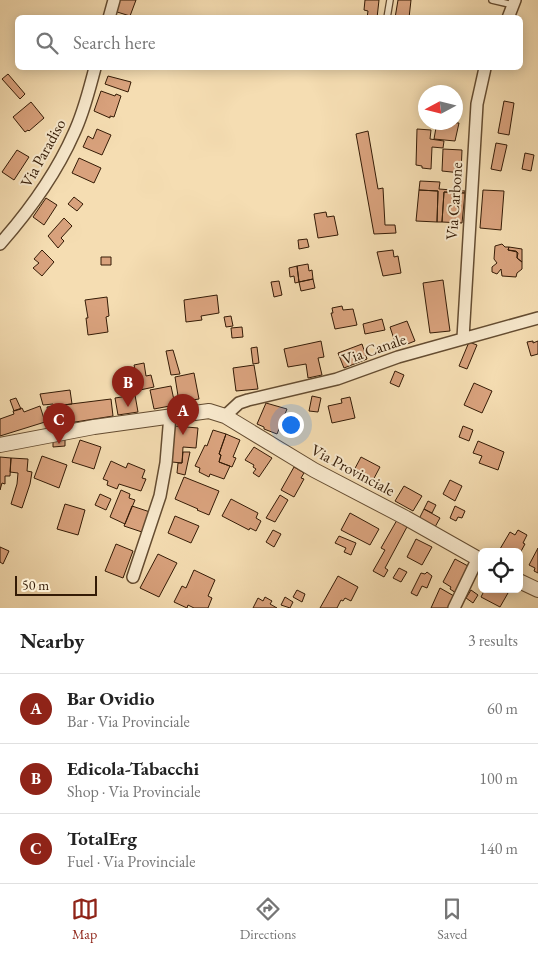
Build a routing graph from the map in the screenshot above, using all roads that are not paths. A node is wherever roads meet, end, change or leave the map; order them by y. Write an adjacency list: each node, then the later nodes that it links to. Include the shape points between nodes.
1 (114, 0): 5 (street)
2 (390, 0): 6 (lane)
3 (492, 0): 4 (lane)
4 (514, 3): 7 (street)
5 (109, 15)
6 (388, 15)
7 (509, 15)
8 (94, 70): 10 (street, Via Paradiso, via 74,134 45,188)
9 (485, 70): 12 (street, Via Carbone, via 477,104)
10 (0, 244)
11 (538, 318): 12 (street, Via Canale)
12 (463, 338): 14 (street, Via Canale, via 398,357 337,380 238,403)
13 (170, 415): 14 (street, Via Provinciale, via 202,411); 15 (street, Via Provinciale); 18 (street, via 160,496)
14 (225, 416): 16 (street, Via Provinciale, via 314,470)
15 (0, 445)
16 (478, 558)
17 (478, 563): 21 (street)
18 (133, 576)
19 (523, 582): 20 (street)
20 (538, 590)
21 (454, 608)

